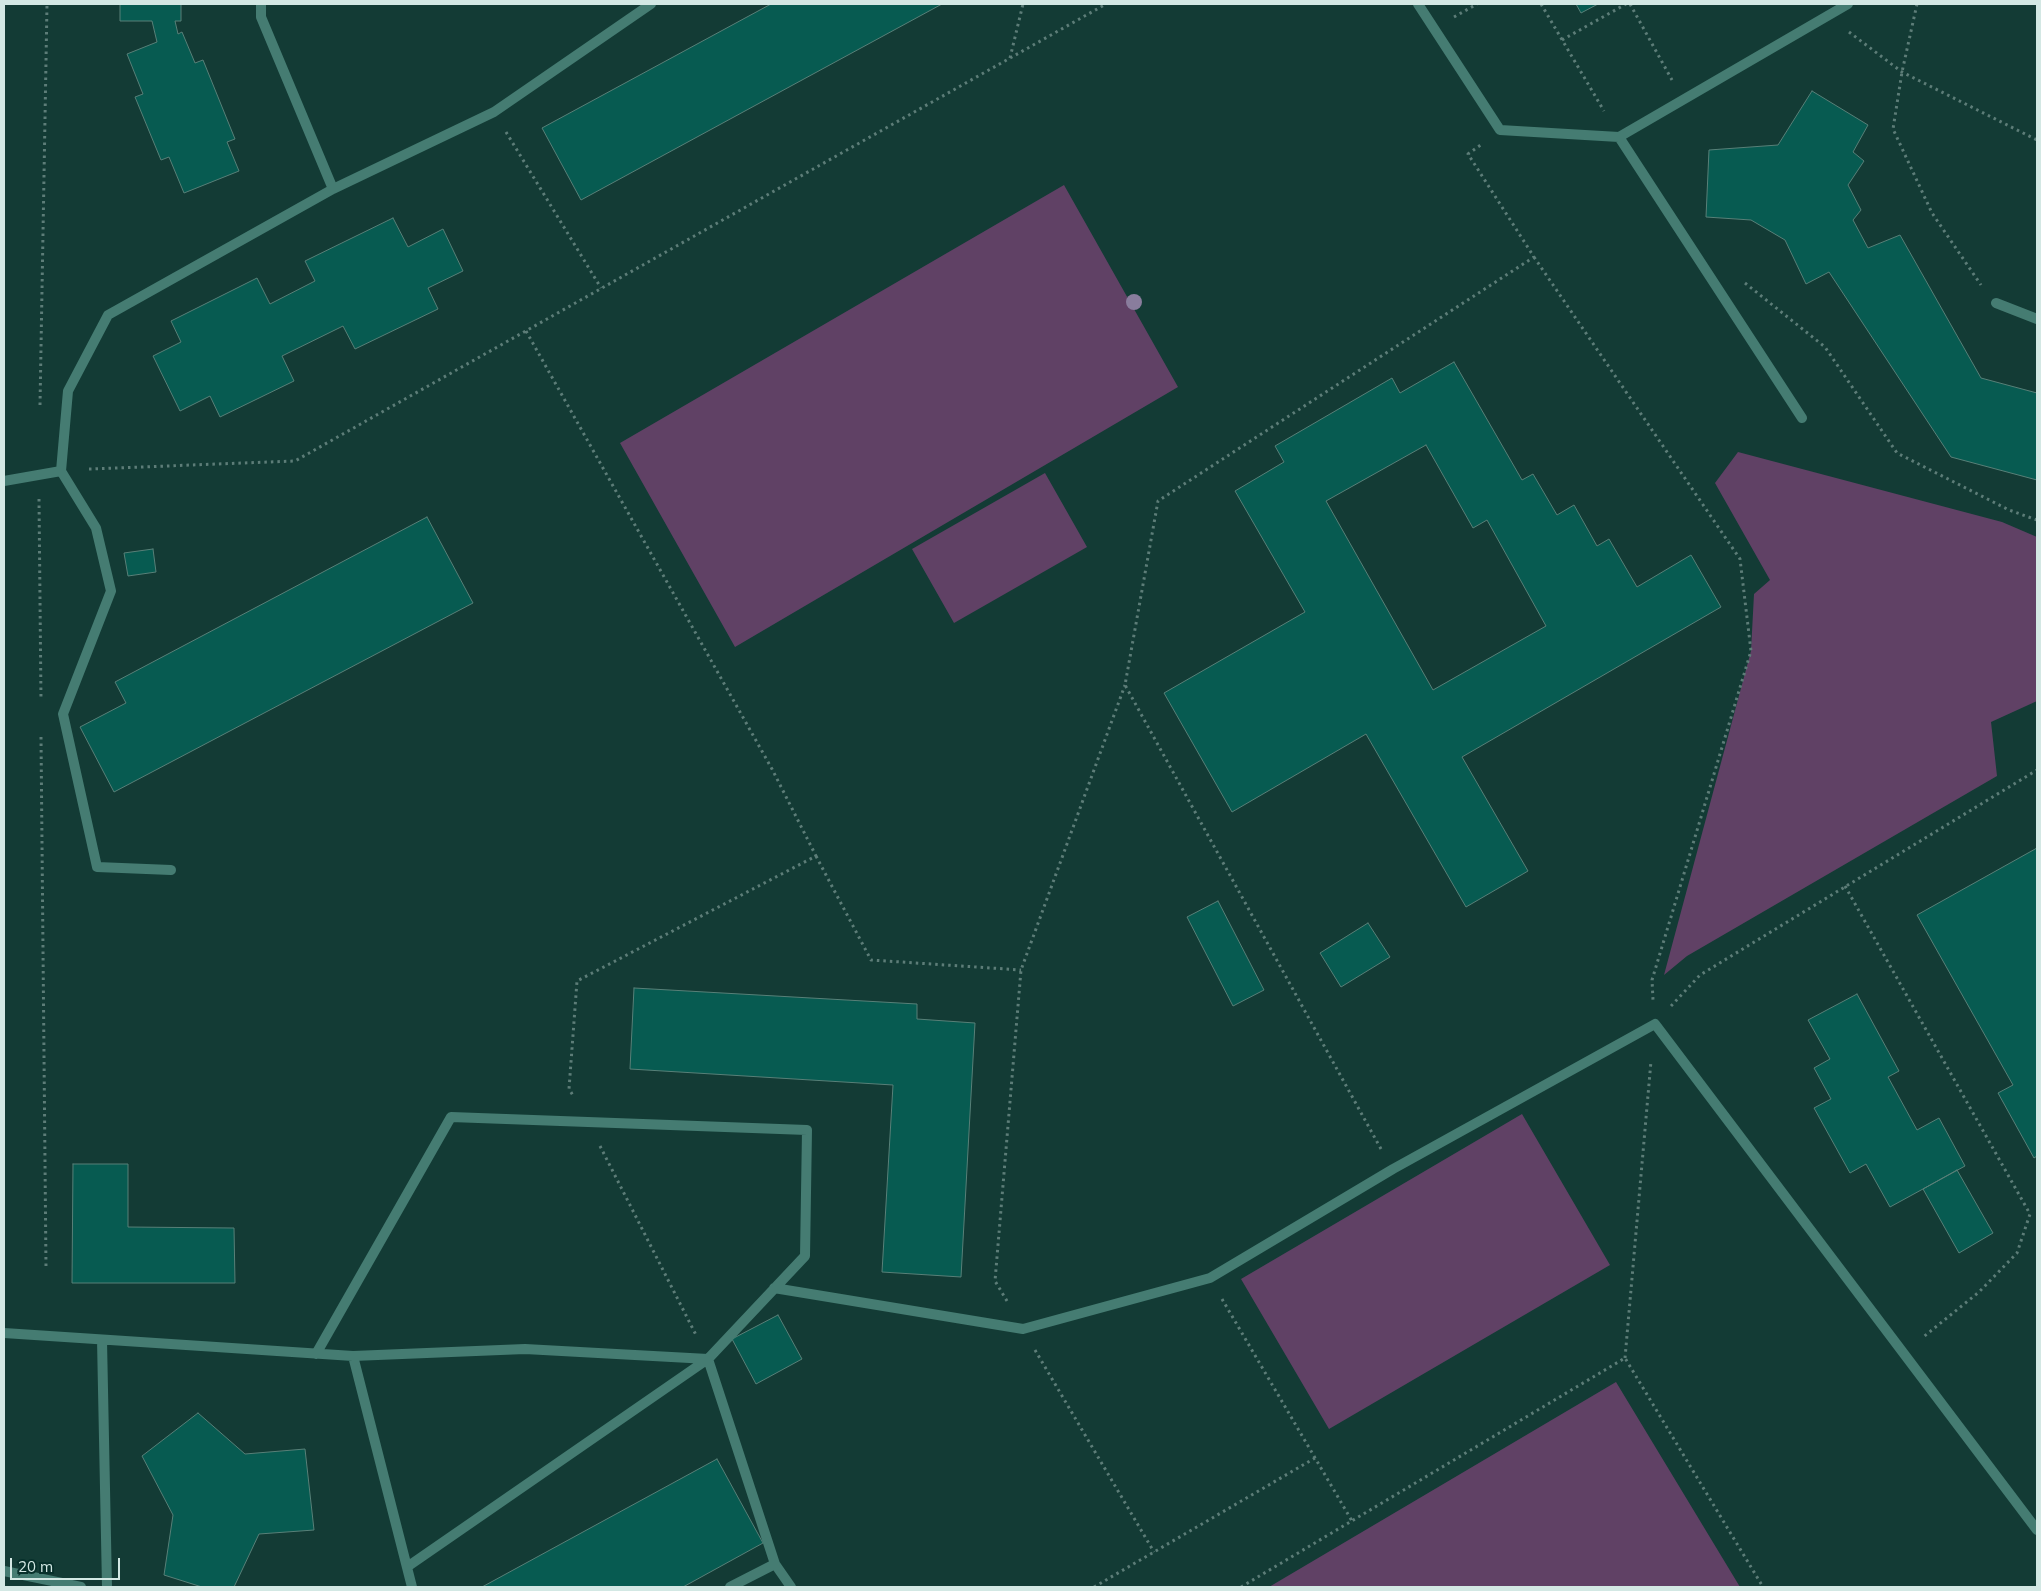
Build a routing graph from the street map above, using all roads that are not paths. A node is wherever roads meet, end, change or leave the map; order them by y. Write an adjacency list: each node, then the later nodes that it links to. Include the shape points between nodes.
1 (261, 4): 6 (lane, via 261,17)
2 (651, 4): 6 (lane, via 494,112)
3 (1418, 4): 5 (lane, via 1500,130)
4 (1848, 4): 5 (lane)
5 (1620, 137): 9 (lane)
6 (334, 189): 10 (lane, via 108,314 68,391)
7 (1996, 303): 8 (lane)
8 (2037, 319)
9 (1802, 418)
10 (61, 471): 11 (lane); 12 (lane, via 96,528 111,592 63,714 97,867)
11 (4, 481)
12 (171, 870)
13 (774, 1288): 16 (lane, via 805,1256 806,1130 451,1117); 18 (lane); 19 (lane, via 1023,1329 1210,1278 1393,1169 1655,1024)
14 (4, 1333): 15 (lane)
15 (102, 1340): 16 (lane); 24 (lane)
16 (316, 1354): 17 (lane)
17 (353, 1356): 18 (lane, via 524,1349); 21 (lane)
18 (708, 1359): 20 (lane); 21 (lane)
19 (2037, 1530)
20 (775, 1564): 26 (lane); 27 (lane)
21 (407, 1567): 25 (lane)
22 (4, 1571): 23 (lane)
23 (81, 1587)
24 (107, 1587)
25 (412, 1587)
26 (730, 1587)
27 (791, 1587)

